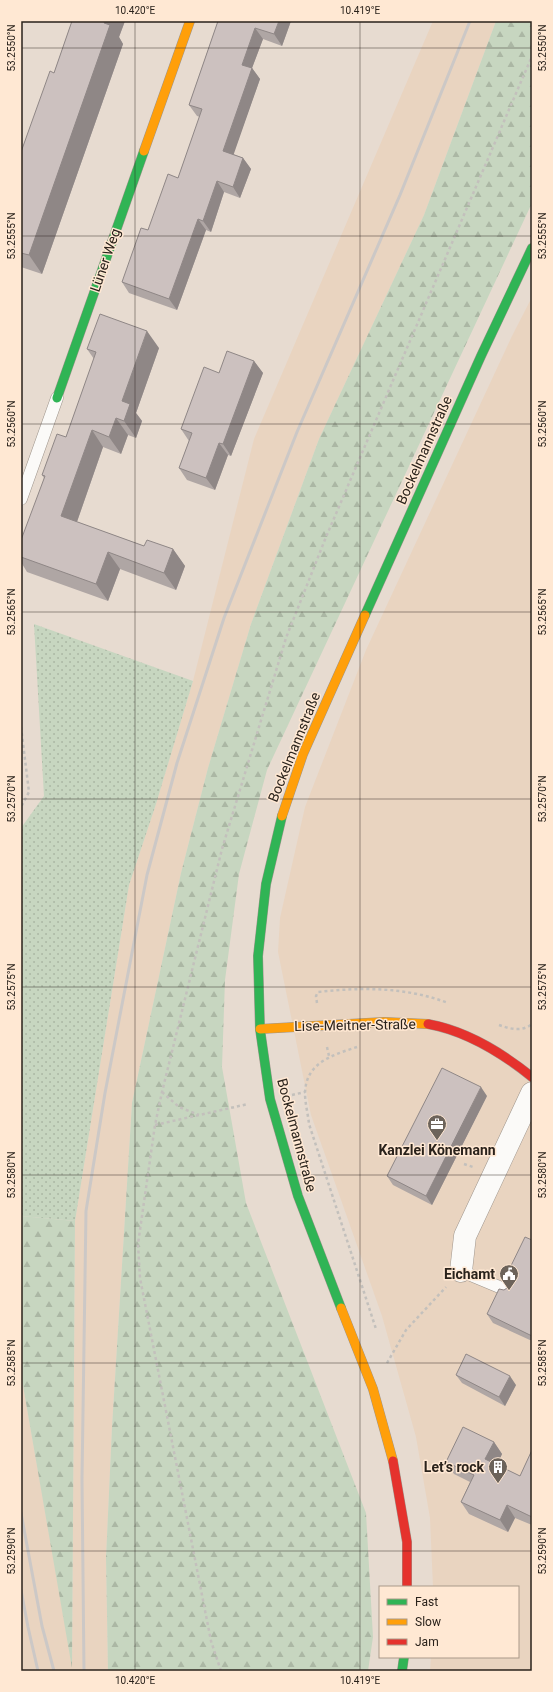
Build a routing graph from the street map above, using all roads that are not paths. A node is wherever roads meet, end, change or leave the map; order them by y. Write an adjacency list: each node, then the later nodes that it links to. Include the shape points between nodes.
1 (190, 21): 3 (main road, Lüner Weg)
2 (532, 248): 5 (main road, Bockelmannstraße, via 303,754 283,812 266,884 258,956)
3 (57, 398): 4 (lane, Lüner Weg)
4 (21, 499)
5 (260, 1029): 6 (main road, Lise-Meitner-Straße, via 368,1022 425,1023 455,1031 487,1045); 10 (main road, Bockelmannstraße, via 270,1099 298,1196 373,1389 393,1461 407,1542)
6 (532, 1077)
7 (532, 1093): 8 (street, via 465,1236)
8 (461, 1271): 9 (lane)
9 (509, 1291)
10 (407, 1586)
11 (404, 1658): 12 (main road)
12 (402, 1671)

